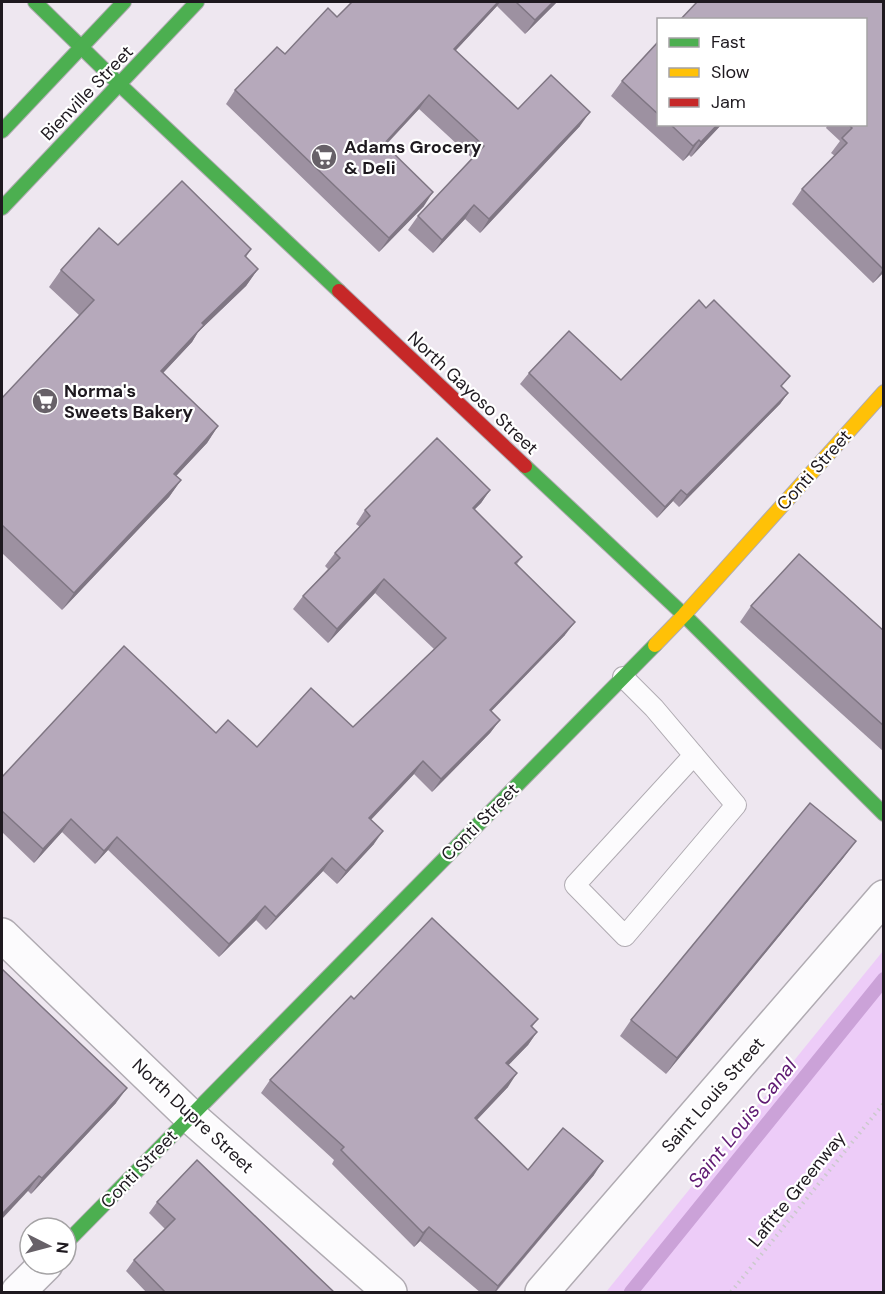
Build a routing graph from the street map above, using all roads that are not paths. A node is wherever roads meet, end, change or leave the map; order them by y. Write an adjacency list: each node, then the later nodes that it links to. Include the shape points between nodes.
1 (35, 2): 4 (street, North Gayoso Street)
2 (124, 2): 4 (street, Bienville Street)
3 (197, 2): 5 (street, Bienville Street)
4 (81, 46): 5 (street, North Gayoso Street); 6 (street, Bienville Street)
5 (120, 85): 7 (street, Bienville Street); 9 (street, North Gayoso Street)
6 (2, 131)
7 (2, 208)
8 (884, 392): 9 (street, Conti Street)
9 (684, 615): 10 (street, Conti Street); 12 (street, North Gayoso Street)
10 (623, 677): 11 (lane); 15 (street, Conti Street)
11 (694, 755): 11 (lane, via 736,805 625,936 575,885)
12 (884, 814)
13 (884, 897): 20 (street, Saint Louis Street)
14 (2, 935): 15 (street, North Dupre Street)
15 (190, 1116): 16 (street, Conti Street); 19 (street, North Dupre Street)
16 (78, 1231)
17 (34, 1276): 18 (street)
18 (18, 1293)
19 (390, 1293)
20 (542, 1293)

